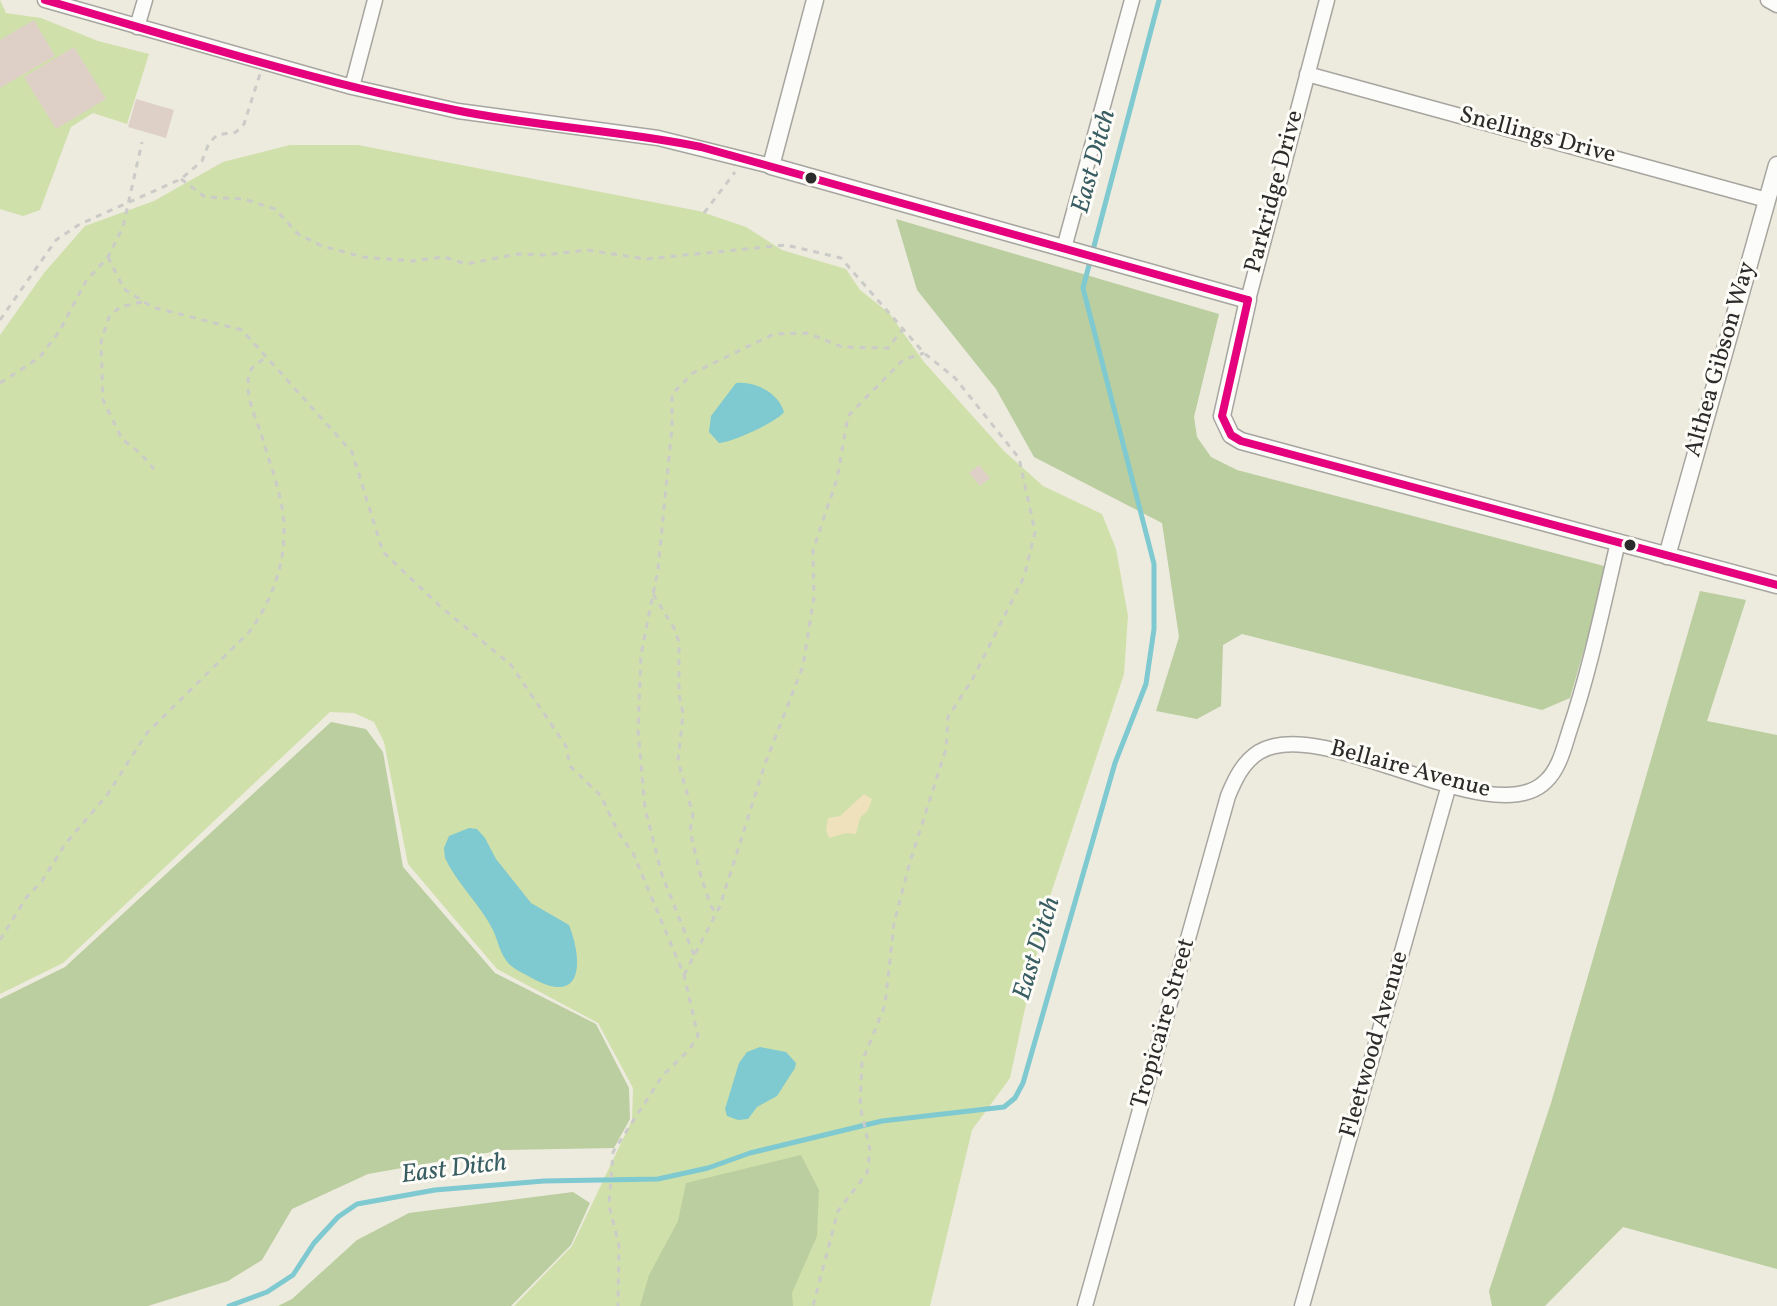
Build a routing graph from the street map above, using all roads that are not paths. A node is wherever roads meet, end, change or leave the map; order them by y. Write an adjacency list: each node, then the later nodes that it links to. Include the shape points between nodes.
1 (45, 0): 9 (street)
2 (145, 0): 9 (street)
3 (375, 0): 11 (street)
4 (815, 0): 13 (street)
5 (1132, 0): 15 (street)
6 (1327, 0): 10 (street, Parkridge Drive)
7 (1768, 0): 8 (street)
8 (1777, 5)
9 (137, 27): 11 (street)
10 (1307, 74): 14 (street, Snellings Drive); 16 (street, Parkridge Drive)
11 (352, 87): 13 (street, via 458,111 658,138)
12 (1777, 165): 14 (street, Althea Gibson Way)
13 (771, 166): 15 (street)
14 (1767, 200): 18 (street, Althea Gibson Way)
15 (1071, 250): 16 (street)
16 (1248, 300): 17 (street, Parkridge Drive, via 1222,416 1241,441)
17 (1618, 542): 18 (street); 21 (street, Bellaire Avenue, via 1579,702 1550,777 1524,795)
18 (1667, 556): 19 (street)
19 (1777, 585)
20 (1261, 751): 21 (street, Bellaire Avenue, via 1308,744); 22 (street, Tropicaire Street, via 1245,765 1228,796)
21 (1449, 785): 23 (street, Fleetwood Avenue)
22 (1086, 1306)
23 (1302, 1306)

